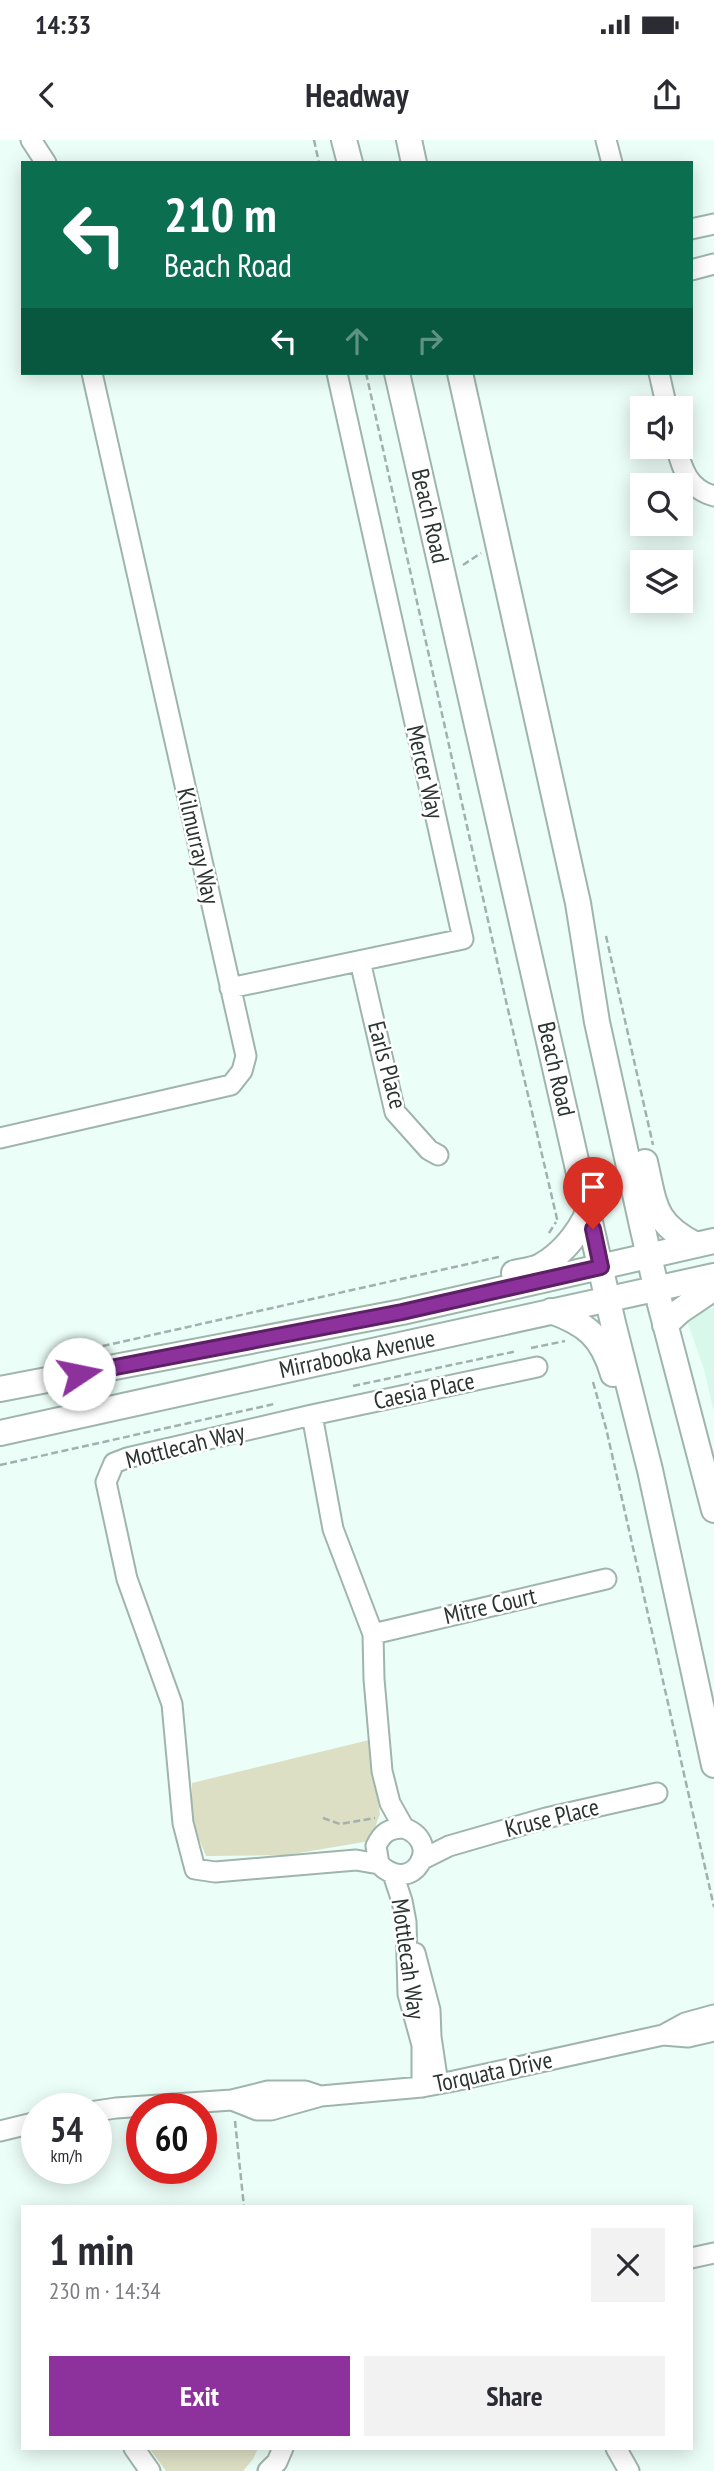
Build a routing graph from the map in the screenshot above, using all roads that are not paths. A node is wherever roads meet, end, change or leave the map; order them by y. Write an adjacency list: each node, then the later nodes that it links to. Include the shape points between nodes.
1 (32, 140): 5 (street)
2 (345, 140): 6 (main road)
3 (409, 140): 7 (main road)
4 (606, 140): 8 (street)
5 (45, 161)
6 (350, 161)
7 (414, 161)
8 (611, 161)
9 (714, 224): 10 (street)
10 (693, 229)
11 (714, 264): 12 (street)
12 (693, 269)
13 (92, 375): 22 (street, Kilmurray Way)
14 (337, 375): 21 (street, Mercer Way, via 463,939)
15 (397, 375): 26 (main road, Beach Road)
16 (460, 375): 23 (main road, Beach Road, via 578,903)
17 (659, 375): 18 (street)
18 (664, 396)
19 (679, 459): 20 (street, via 682,472)
20 (714, 496)
21 (360, 961): 22 (street, Mercer Way); 25 (street, Earls Place, via 395,1112)
22 (230, 988): 24 (street, Kilmurray Way, via 246,1056 231,1085)
23 (606, 1058): 27 (main road, via 630,1099 656,1210 671,1230); 28 (main road, Beach Road)
24 (0, 1138)
25 (438, 1155)
26 (589, 1211): 29 (main road, Beach Road); 35 (main road, via 576,1237 540,1266 434,1292)
27 (705, 1243): 28 (main road, Mirrabooka Avenue)
28 (649, 1256): 29 (main road, Mirrabooka Avenue); 32 (main road, Beach Road)
29 (601, 1267): 33 (main road, Beach Road); 35 (main road, Mirrabooka Avenue)
30 (714, 1276): 32 (main road, Mirrabooka Avenue)
31 (714, 1288): 36 (main road)
32 (656, 1289): 33 (main road, Mirrabooka Avenue); 36 (main road, Beach Road)
33 (608, 1298): 34 (main road, Mirrabooka Avenue); 41 (main road, Beach Road)
34 (551, 1311): 40 (main road, Mirrabooka Avenue); 41 (main road, via 591,1331 607,1354 628,1427)
35 (402, 1312): 38 (main road, Mirrabooka Avenue)
36 (665, 1325): 42 (main road, Beach Road)
37 (537, 1367): 39 (street, Caesia Place)
38 (0, 1389)
39 (312, 1415): 44 (street, Mottlecah Way, via 333,1529); 47 (street, Mottlecah Way, via 127,1458 114,1464 106,1482 127,1579 172,1704 183,1824 195,1869 215,1872 356,1860)
40 (0, 1433)
41 (650, 1470): 45 (main road, Beach Road)
42 (714, 1510)
43 (606, 1579): 44 (street, Mitre Court)
44 (373, 1634): 47 (street, Mottlecah Way, via 382,1771)
45 (714, 1765)
46 (657, 1793): 48 (street, Kruse Place)
47 (392, 1837): 48 (street); 49 (street, Mottlecah Way, via 423,1847); 49 (street, Mottlecah Way, via 404,1875); 53 (street, Mottlecah Way, via 406,1922 408,1994)
48 (449, 1846): 49 (street, Kruse Place)
49 (417, 1866): 53 (street, Mottlecah Way, via 415,1952 430,2010)
50 (714, 2015): 52 (street, Torquata Drive)
51 (714, 2031): 52 (street, Torquata Drive, via 688,2038)
52 (663, 2035): 53 (street, Torquata Drive)
53 (430, 2085): 54 (street, Torquata Drive, via 321,2096 268,2091 232,2100)
54 (112, 2109)
55 (21, 2126): 56 (street)
56 (0, 2131)
57 (714, 2253): 58 (street)
58 (693, 2258)
59 (135, 2450): 62 (street)
60 (282, 2450): 63 (street)
61 (617, 2450): 64 (street)
62 (150, 2471)
63 (268, 2471)
64 (629, 2471)

